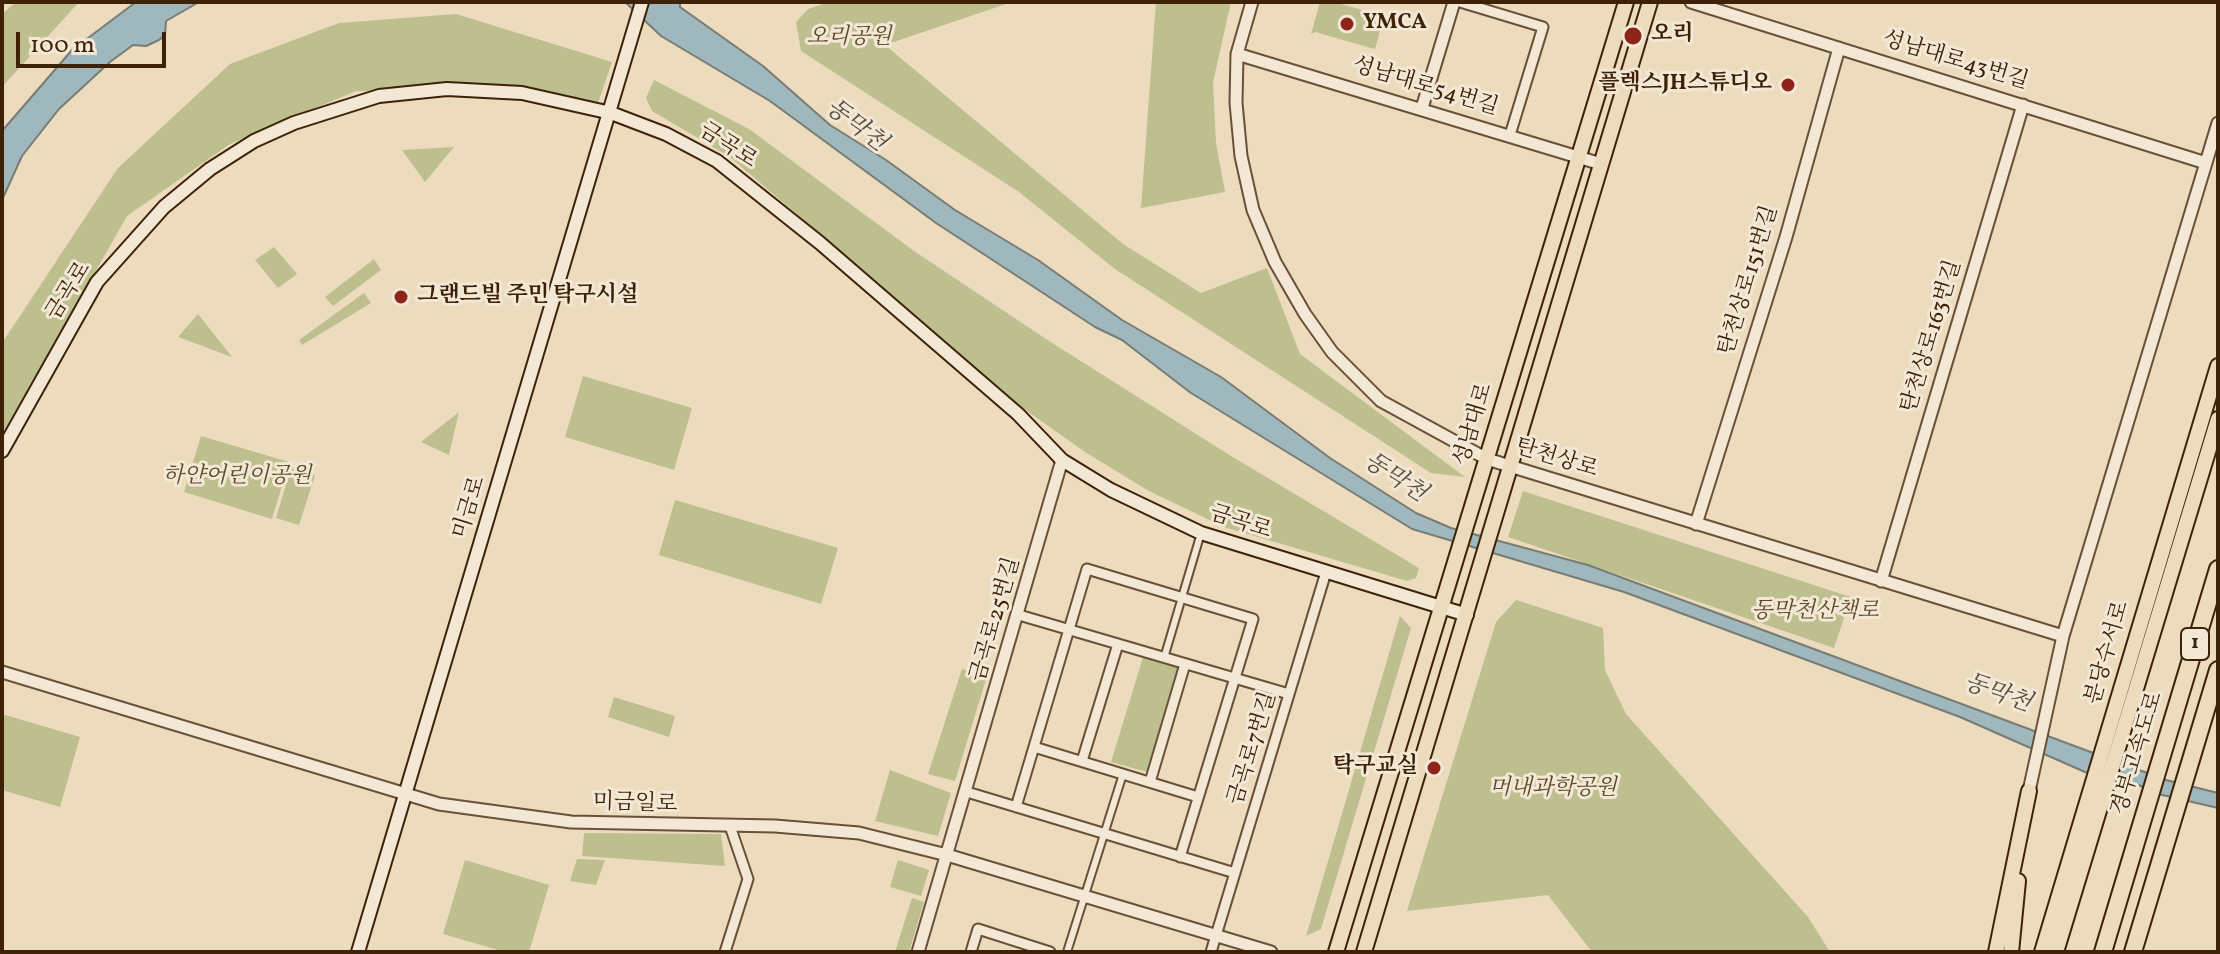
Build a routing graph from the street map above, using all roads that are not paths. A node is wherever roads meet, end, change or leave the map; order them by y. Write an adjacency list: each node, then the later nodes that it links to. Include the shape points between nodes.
1 (642, 2): 11 (main road, 미금로)
2 (1252, 2): 8 (street, 탄천상로)
3 (1457, 2): 10 (street); 13 (street, via 1543,27)
4 (1626, 2): 14 (main road, 성남대로)
5 (1650, 2): 16 (main road, 성남대로)
6 (1691, 2): 7 (street, 성남대로43번길)
7 (1839, 48): 9 (street, 성남대로43번길); 23 (street, 탄천상로151번길)
8 (1237, 54): 10 (street, 성남대로54번길); 20 (street, 탄천상로, via 1239,140 1250,200 1275,262 1305,314 1332,352 1381,401)
9 (2023, 105): 15 (street, 성남대로43번길); 27 (street, 탄천상로163번길)
10 (1422, 108): 13 (street, 성남대로54번길)
11 (611, 113): 19 (main road, 금곡로, via 522,93 447,89 379,96 254,141 164,207 97,282); 21 (main road, 금곡로, via 666,134 727,168 1018,414); 48 (main road, 미금로)
12 (2218, 123): 15 (street, 분당수서로)
13 (1510, 135): 14 (street, 성남대로54번길)
14 (1579, 157): 16 (street, 성남대로54번길); 20 (main road, 성남대로)
15 (2206, 163): 33 (street, 분당수서로)
16 (1601, 164): 22 (main road, 성남대로)
17 (2218, 366): 41 (main road, 분당수서로)
18 (2218, 419): 41 (main road, 분당수서로)
19 (2, 451)
20 (1487, 459): 22 (street, 탄천상로); 29 (main road, 성남대로)
21 (1062, 460): 24 (main road, 금곡로, via 1132,502); 30 (street, 금곡로25번길)
22 (1510, 467): 23 (street, 탄천상로); 31 (main road, 성남대로)
23 (1696, 524): 27 (street, 탄천상로)
24 (1201, 533): 26 (main road, 금곡로); 28 (street)
25 (2218, 569): 74 (highway, 경부고속도로 / 1)
26 (1326, 572): 29 (main road, 금곡로); 40 (street, 금곡로7번길)
27 (1881, 581): 33 (street, 탄천상로)
28 (1182, 598): 32 (street, via 1087,569); 35 (street); 39 (street, via 1253,619)
29 (1441, 607): 31 (main road, 금곡로); 68 (main road, 성남대로)
30 (1019, 615): 32 (street); 47 (street, 금곡로25번길)
31 (1467, 615): 69 (main road, 성남대로)
32 (1069, 630): 34 (street); 42 (street)
33 (2063, 636): 46 (street, 분당수서로)
34 (1118, 644): 35 (street); 43 (street)
35 (1164, 658): 36 (street)
36 (1185, 664): 39 (street); 45 (street)
37 (2218, 670): 75 (highway, 1)
38 (2, 672): 48 (street, 미금일로)
39 (1234, 678): 40 (street); 49 (street)
40 (1289, 694): 57 (street, 금곡로7번길)
41 (2125, 703): 51 (main road, 분당수서로)
42 (1034, 747): 43 (street); 50 (street)
43 (1082, 761): 44 (street)
44 (1123, 774): 45 (street); 53 (street)
45 (1150, 782): 49 (street)
46 (2029, 791): 54 (main road)
47 (967, 792): 50 (street); 55 (street, 금곡로25번길)
48 (406, 795): 52 (street, 미금일로, via 543,820); 60 (main road, 미금로)
49 (1198, 797): 56 (street)
50 (1016, 807): 53 (street)
51 (2088, 825): 72 (main road, 분당수서로); 73 (main road, 분당수서로)
52 (730, 826): 55 (street, 미금일로, via 859,833); 61 (street, via 748,879)
53 (1107, 834): 56 (street); 58 (street)
54 (2022, 834): 70 (main road); 71 (main road)
55 (947, 855): 58 (street, 미금일로); 62 (street, 금곡로25번길)
56 (1180, 857): 57 (street)
57 (1235, 873): 59 (street, 금곡로7번길)
58 (1084, 896): 59 (street, 미금일로); 65 (street)
59 (1216, 936): 66 (street, 금곡로7번길); 67 (street, 미금일로)
60 (358, 952)
61 (725, 952)
62 (918, 952)
63 (971, 952): 64 (street, via 978,929)
64 (1050, 952)
65 (1067, 952)
66 (1211, 952)
67 (1271, 952)
68 (1336, 952)
69 (1364, 952)
70 (1996, 952)
71 (2011, 952)
72 (2042, 952)
73 (2056, 952)
74 (2103, 952)
75 (2133, 952)

